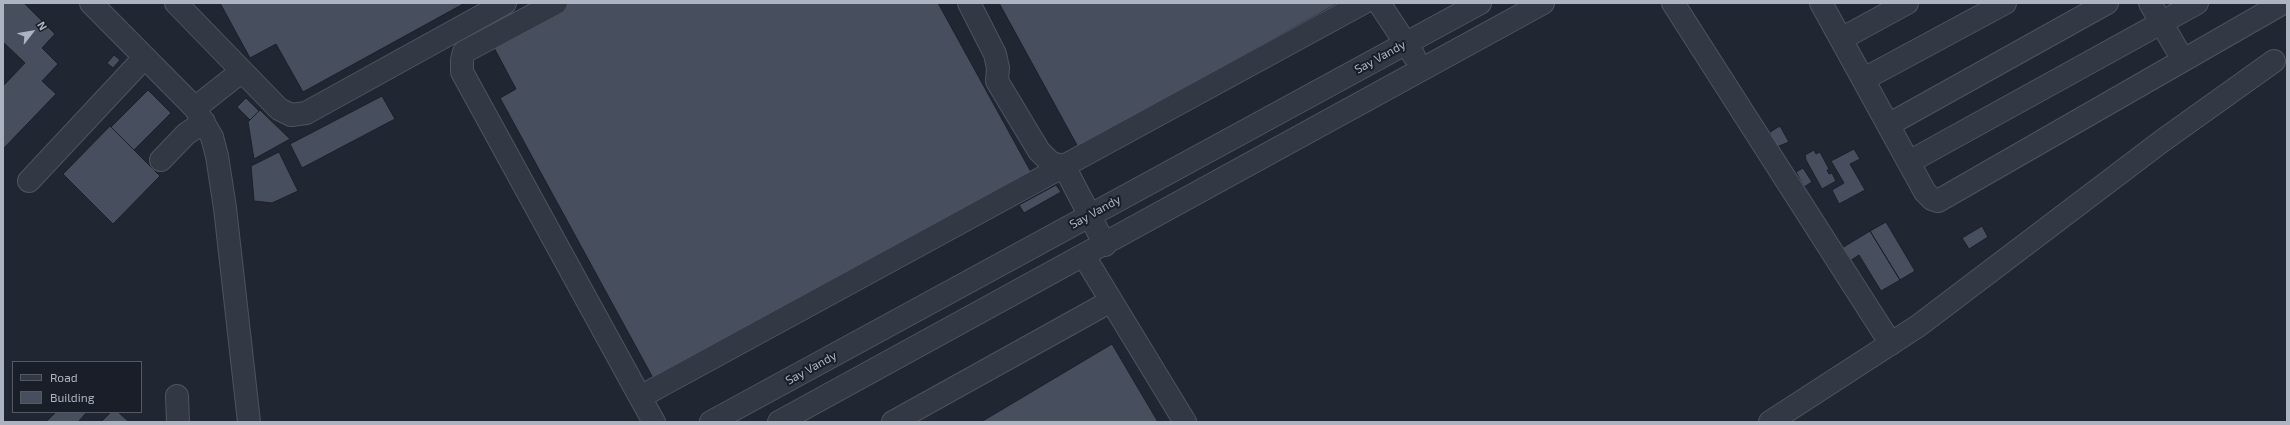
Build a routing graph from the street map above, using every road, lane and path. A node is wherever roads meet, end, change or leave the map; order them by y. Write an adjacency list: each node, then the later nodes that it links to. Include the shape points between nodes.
1 (91, 3): 21 (street)
2 (176, 3): 25 (street)
3 (505, 3): 25 (street, via 306,113 291,115 279,109)
4 (556, 3): 39 (street, via 464,52 462,72)
5 (969, 3): 31 (street, via 995,54 997,81 1039,152 1051,163)
6 (1363, 3): 31 (street)
7 (1379, 3): 20 (street)
8 (1480, 3): 20 (street, Say Vandy)
9 (1543, 3): 24 (street)
10 (1673, 3): 37 (street)
11 (1821, 3): 19 (street)
12 (1907, 3): 19 (street)
13 (2005, 3): 26 (street)
14 (2108, 3): 28 (street)
15 (2150, 3): 18 (street)
16 (2196, 3): 18 (street)
17 (2283, 3): 22 (street)
18 (2162, 22): 22 (street); 30 (street)
19 (1842, 39): 26 (street)
20 (1406, 43): 24 (street); 33 (street, Say Vandy)
21 (144, 58): 27 (street); 32 (street)
22 (2183, 60): 30 (street, via 1938,201 1932,200 1925,192)
23 (2274, 61): 37 (street, via 2222,96)
24 (1422, 69): 34 (street)
25 (242, 71): 27 (street)
26 (1864, 79): 28 (street)
27 (200, 115): 29 (street); 41 (street, via 212,137 217,156)
28 (1888, 124): 30 (street)
29 (161, 160)
30 (1909, 162)
31 (1064, 166): 33 (street); 39 (street)
32 (29, 181)
33 (1089, 215): 34 (street); 43 (street, Say Vandy)
34 (1105, 245): 35 (street)
35 (1084, 256): 36 (street); 44 (street)
36 (1111, 301): 45 (street); 46 (street)
37 (1891, 344): 47 (street)
38 (177, 396): 40 (street)
39 (640, 397): 42 (street)
40 (178, 422)
41 (249, 422)
42 (654, 422)
43 (711, 422)
44 (779, 422)
45 (893, 422)
46 (1185, 422)
47 (1770, 422)

